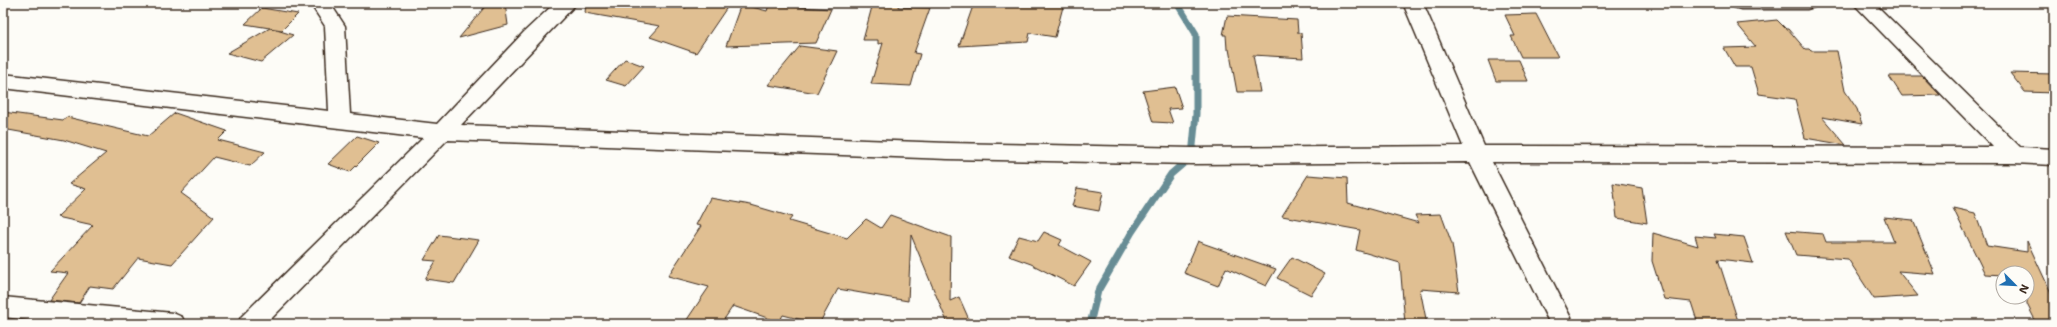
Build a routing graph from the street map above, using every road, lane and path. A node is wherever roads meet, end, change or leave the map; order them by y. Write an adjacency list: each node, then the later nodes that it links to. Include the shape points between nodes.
1 (320, 3): 8 (street, via 335,26)
2 (567, 3): 9 (street, via 531,37)
3 (1413, 3): 10 (street)
4 (1741, 3): 5 (street)
5 (1807, 3)
6 (1863, 3): 11 (street)
7 (3, 81): 8 (street)
8 (340, 120): 9 (street)
9 (442, 132): 10 (street, via 1086,155); 15 (street)
10 (1477, 154): 11 (street); 16 (street)
11 (2014, 155): 12 (street)
12 (2054, 157)
13 (3, 307): 14 (street)
14 (173, 324)
15 (250, 324)
16 (1562, 324)

